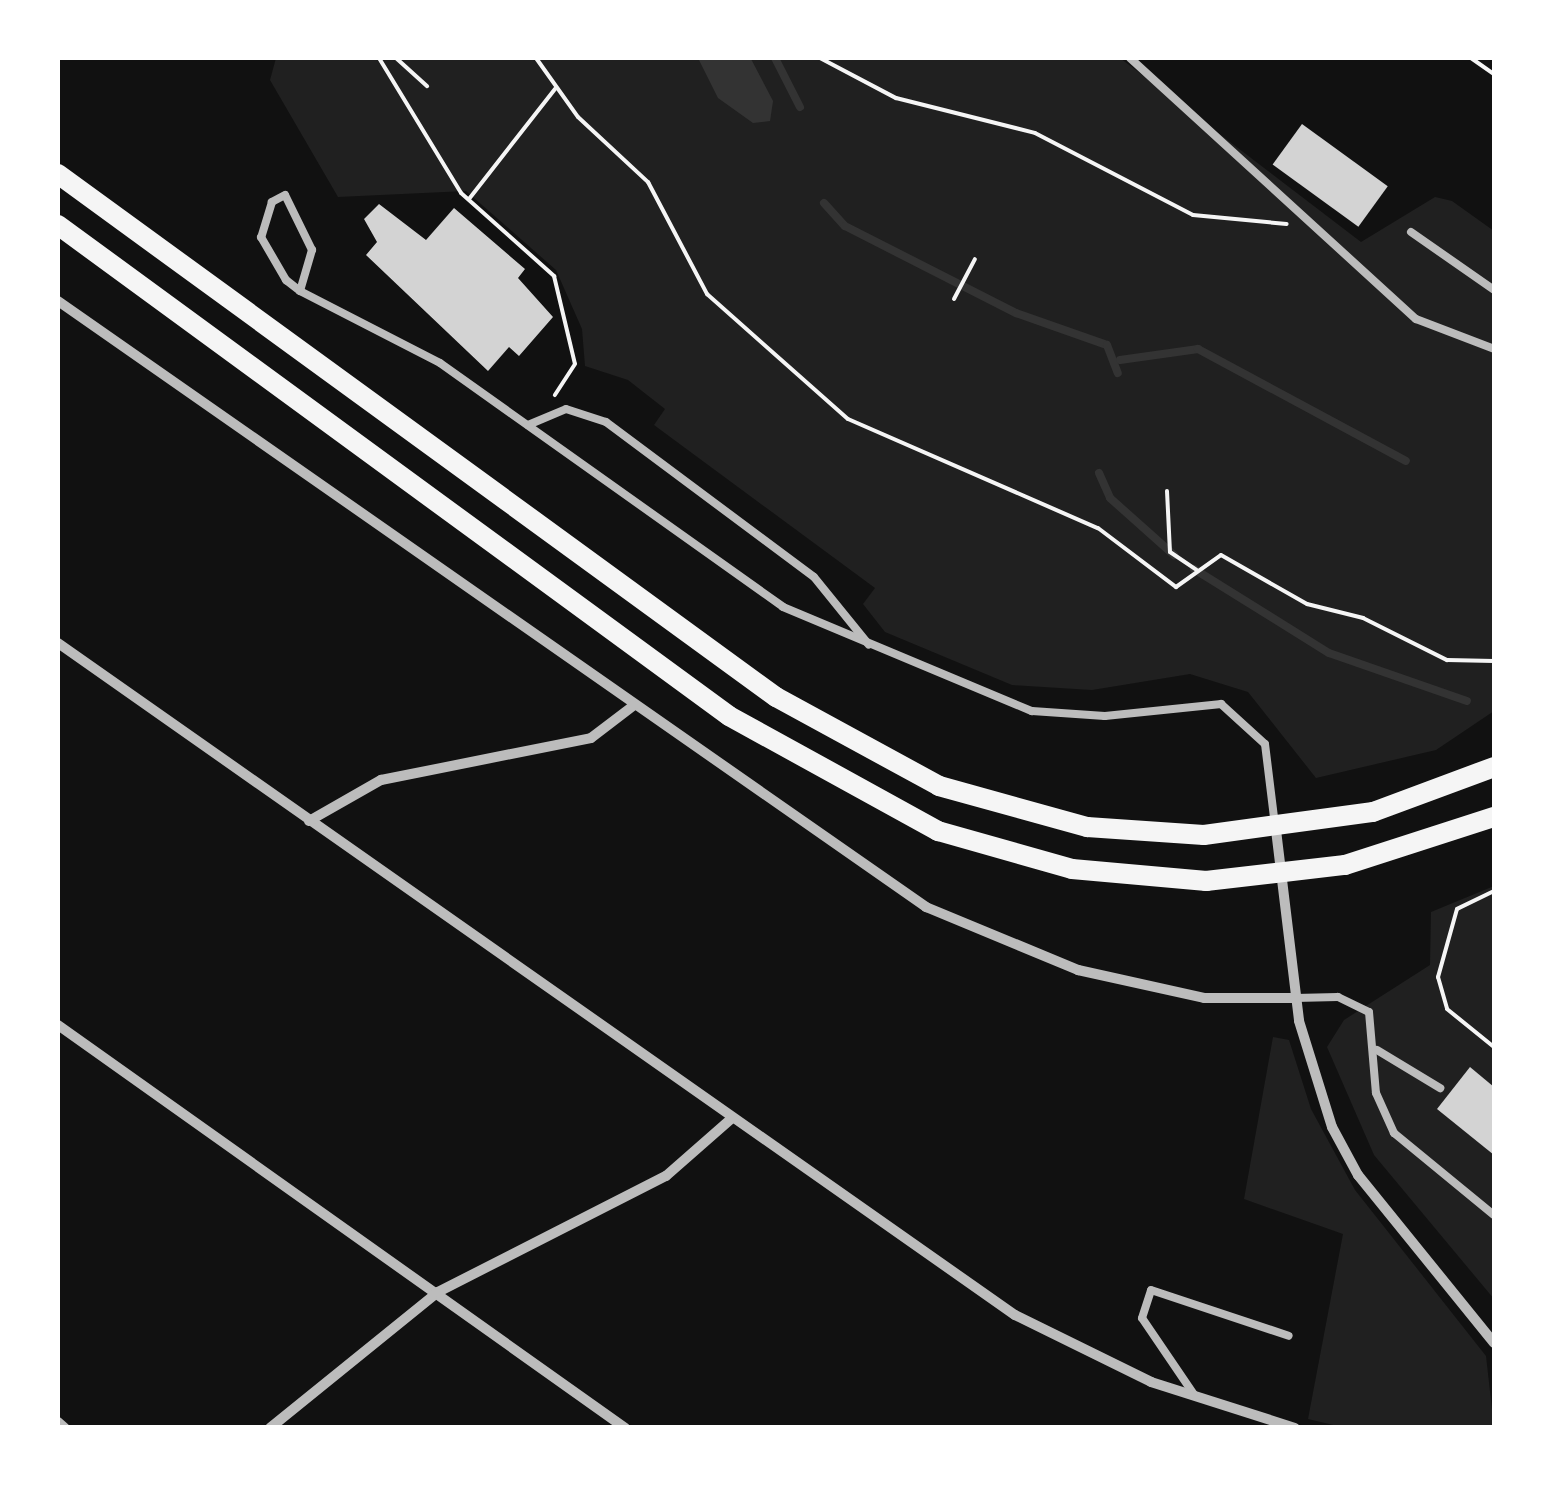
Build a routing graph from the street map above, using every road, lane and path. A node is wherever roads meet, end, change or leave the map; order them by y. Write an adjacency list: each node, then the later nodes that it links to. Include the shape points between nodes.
1 (379, 58): 11 (path)
2 (396, 58): 8 (path)
3 (536, 58): 9 (path)
4 (820, 58): 12 (path, via 896,98 1036,133 1192,214)
5 (1130, 58): 20 (lane, via 1416,320)
6 (1471, 58): 7 (path)
7 (1494, 74)
8 (427, 86)
9 (555, 88): 11 (path); 24 (path, via 648,182 708,294 825,403 1098,528 1169,584 1193,577)
10 (58, 174): 32 (main road, via 836,736 939,786 1050,820 1160,835)
11 (468, 199): 21 (path, via 556,282 575,364)
12 (1299, 224)
13 (58, 225): 33 (main road, via 715,707 860,795 951,836 1057,866 1206,880)
14 (1411, 232): 16 (lane)
15 (975, 259): 18 (path)
16 (1494, 290)
17 (300, 291): 17 (lane, via 261,237 272,202 285,195 314,261); 22 (lane, via 426,355)
18 (954, 298)
19 (58, 301): 28 (street)
20 (1494, 350)
21 (551, 413): 22 (lane); 26 (lane, via 580,410 620,433 814,578)
22 (528, 425): 26 (lane, via 783,607)
23 (1167, 491): 24 (path, via 1170,552)
24 (1199, 567): 27 (path, via 1221,555 1307,604 1363,618 1447,660)
25 (58, 643): 31 (street)
26 (869, 645): 32 (lane, via 1063,718 1221,704 1265,744)
27 (1494, 662)
28 (633, 706): 31 (street, via 591,738 381,780); 35 (street, via 862,867 1000,942 1204,998)
29 (1494, 767): 32 (main road, via 1373,812)
30 (1494, 817): 33 (main road, via 1381,856)
31 (310, 820): 40 (street)
32 (1276, 830): 33 (street)
33 (1281, 875): 35 (street)
34 (1494, 891): 37 (path, via 1457,909 1438,977 1447,1010)
35 (1295, 998): 38 (lane, via 1353,1001 1369,1012); 44 (street, via 1312,1073 1358,1175)
36 (58, 1025): 42 (street)
37 (1494, 1047)
38 (1377, 1050): 39 (lane); 41 (lane, via 1376,1094 1394,1133)
39 (1440, 1088)
40 (732, 1118): 42 (street, via 666,1176); 45 (street, via 1015,1315)
41 (1494, 1214)
42 (438, 1292): 48 (street); 49 (street)
43 (1288, 1336): 45 (lane, via 1162,1291 1142,1296 1142,1318)
44 (1494, 1342)
45 (1197, 1400): 50 (street)
46 (58, 1422): 47 (street)
47 (65, 1428)
48 (270, 1428)
49 (625, 1428)
50 (1295, 1428)

